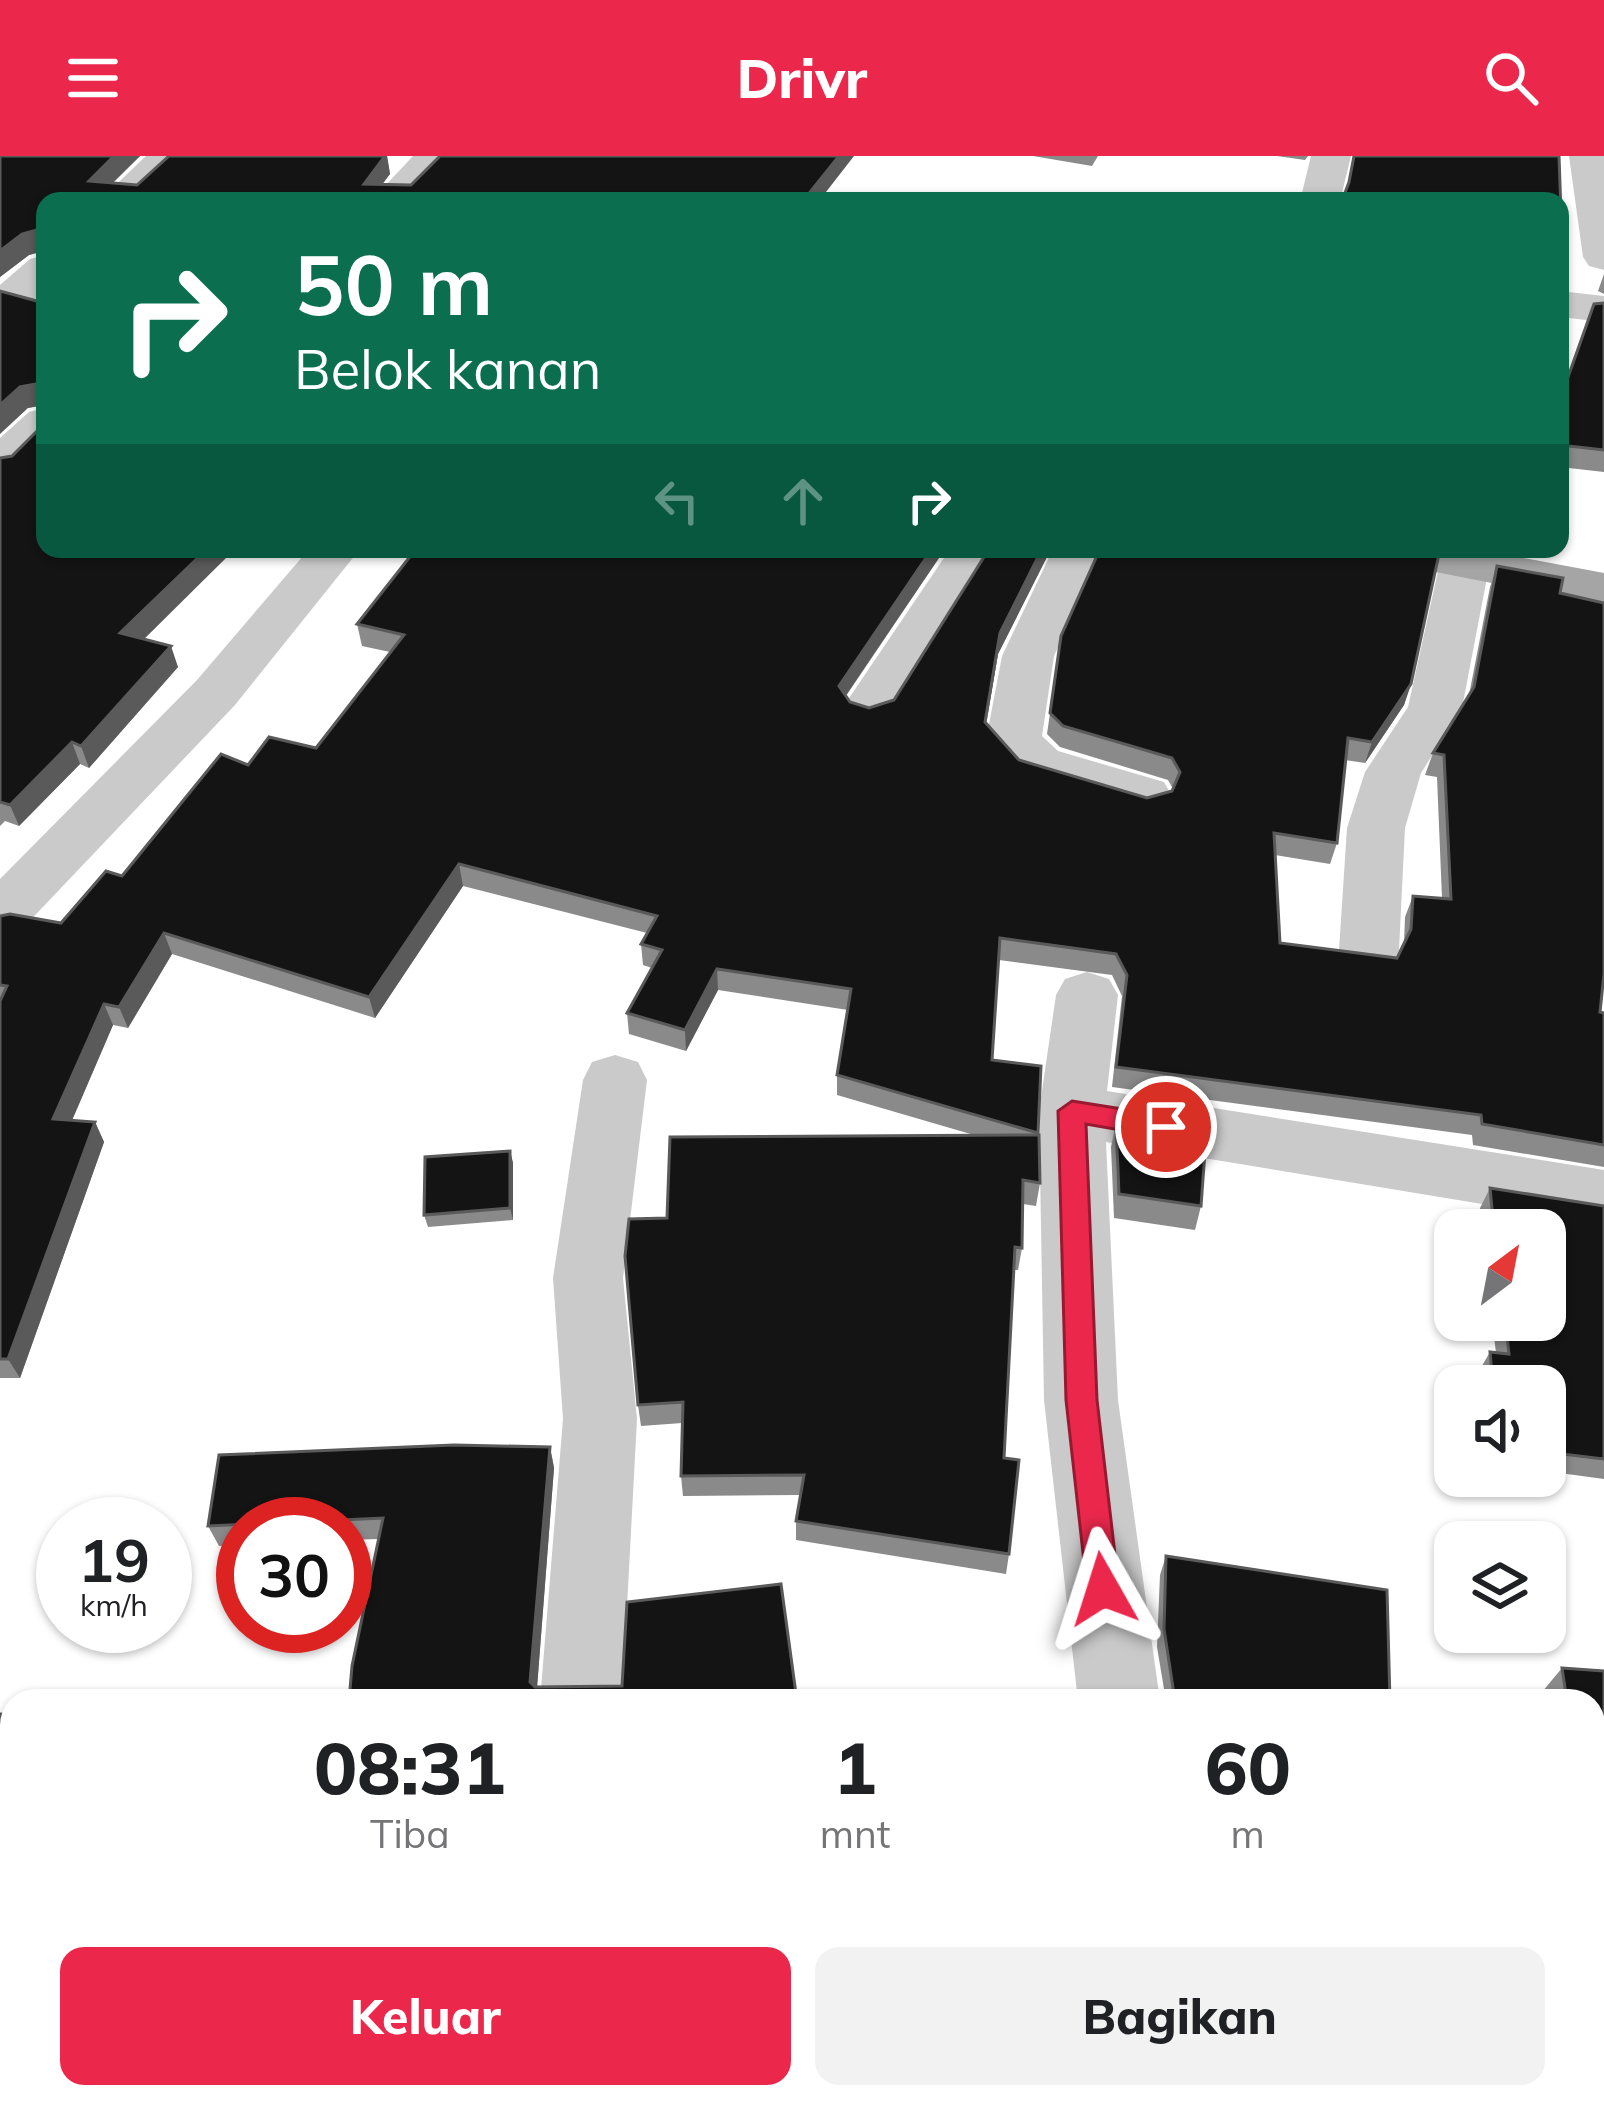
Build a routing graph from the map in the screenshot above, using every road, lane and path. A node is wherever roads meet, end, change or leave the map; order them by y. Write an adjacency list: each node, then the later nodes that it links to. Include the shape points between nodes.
1 (169, 156): 5 (street)
2 (436, 156): 6 (street)
3 (1331, 156): 7 (street)
4 (1589, 156): 8 (street)
5 (129, 192)
6 (400, 192)
7 (1322, 192)
8 (1604, 256)
9 (1569, 305): 10 (street)
10 (1604, 309)
11 (36, 430): 12 (street)
12 (0, 464)
13 (328, 558): 21 (street, via 242,664)
14 (969, 558): 19 (street)
15 (1074, 558): 20 (street, via 1028,656 1014,740 1038,764)
16 (1443, 558): 17 (main road)
17 (1465, 562): 18 (main road); 22 (street, via 1435,708 1394,772 1376,828)
18 (1604, 589)
19 (870, 707)
20 (1144, 796)
21 (0, 914)
22 (1369, 950)
23 (1087, 994): 25 (street)
24 (616, 1080): 27 (street, via 588,1278 600,1419)
25 (1072, 1111): 26 (street); 28 (street, via 1082,1400)
26 (1604, 1197)
27 (582, 1689)
28 (1118, 1689)

